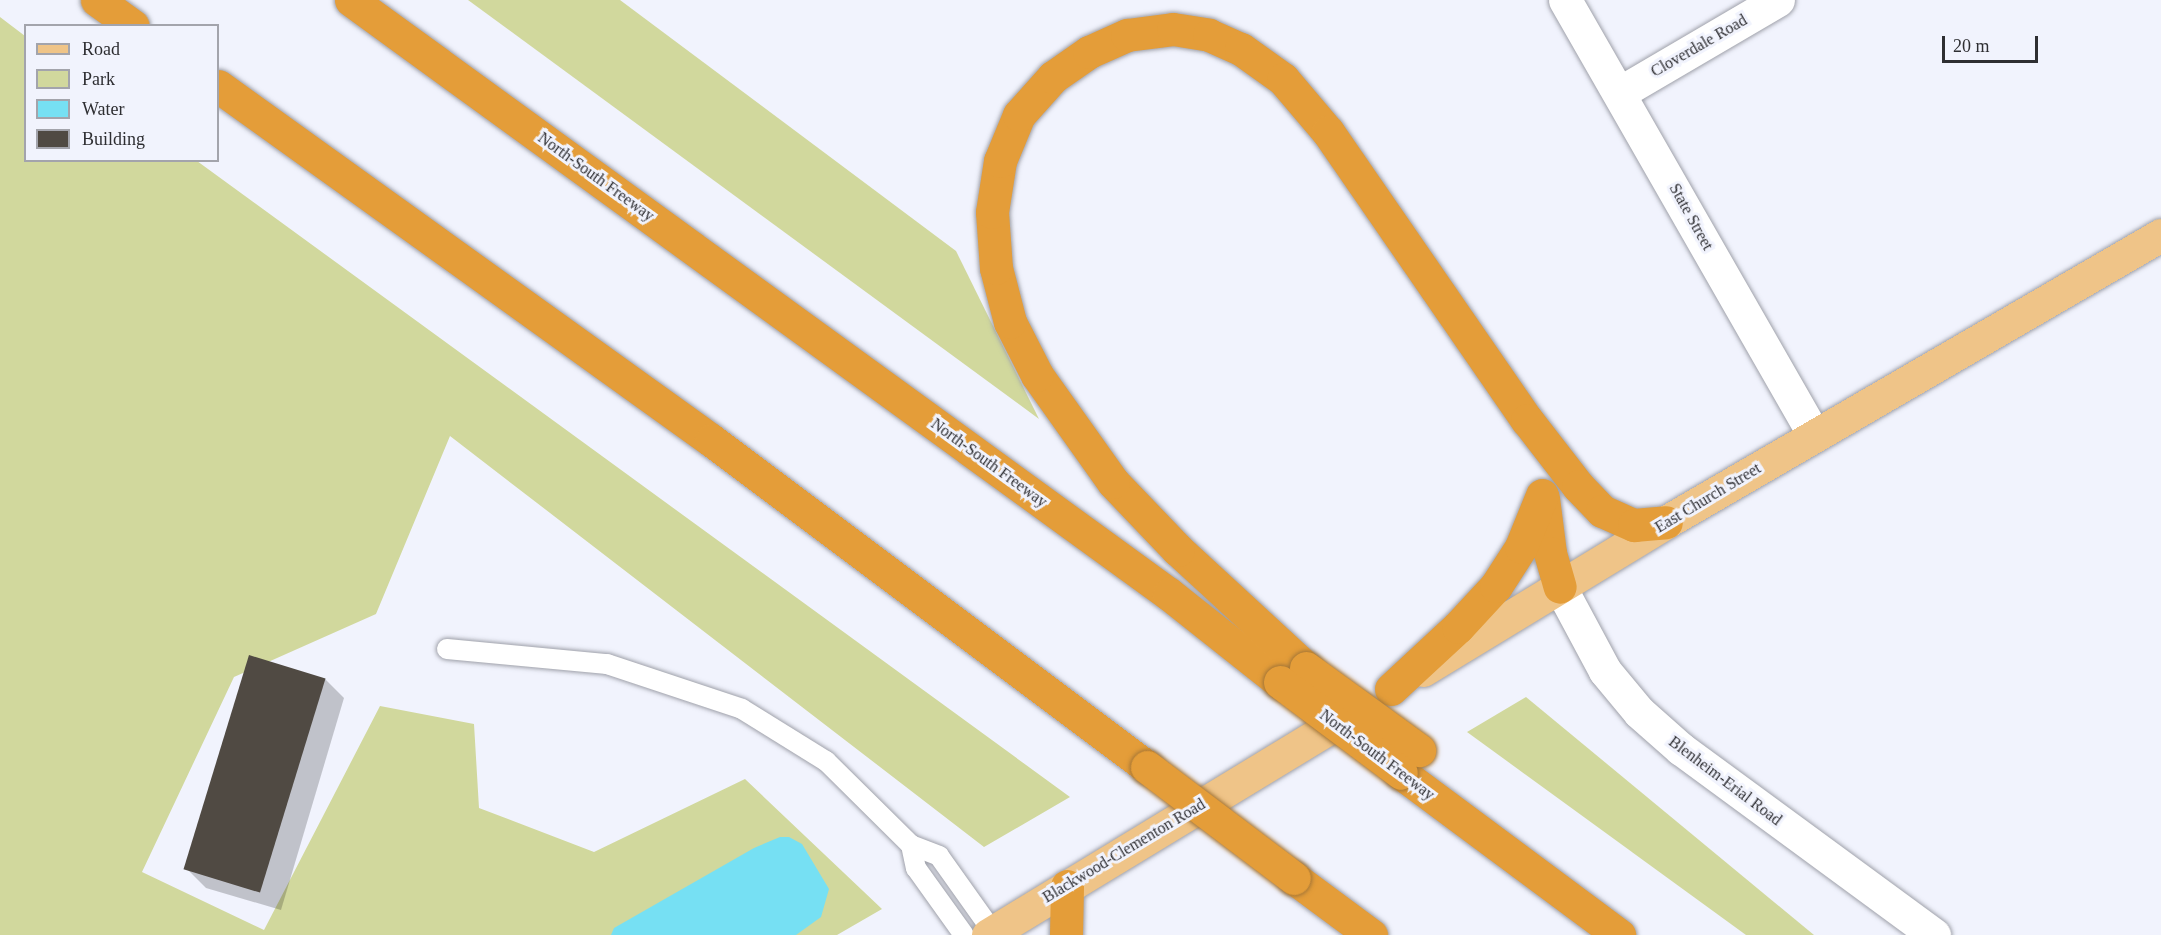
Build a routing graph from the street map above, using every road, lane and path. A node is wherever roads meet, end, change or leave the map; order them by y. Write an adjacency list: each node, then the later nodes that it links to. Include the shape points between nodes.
1 (97, 0): 5 (highway)
2 (351, 0): 15 (highway, North-South Freeway, via 1169,594)
3 (1565, 0): 7 (street, State Street)
4 (1778, 0): 7 (street, Cloverdale Road)
5 (130, 24)
6 (219, 87): 22 (highway, bridge, via 711,440)
7 (1621, 92): 10 (street, State Street)
8 (2161, 235): 10 (main road, East Church Street)
9 (1527, 420): 11 (highway); 12 (highway, via 1602,511 1634,525); 15 (highway, via 1328,132 1283,79 1241,49 1209,34 1173,29 1127,34 1089,52 1053,78 1019,115 999,161 992,212 996,268 1010,322 1037,375 1113,482)
10 (1814, 435): 12 (main road, East Church Street)
11 (1542, 495): 13 (highway, via 1550,553); 16 (highway, via 1521,547 1496,586)
12 (1666, 522): 13 (main road, East Church Street)
13 (1560, 587): 16 (main road, East Church Street); 24 (street, Blenheim-Erial Road, via 1605,671 1639,712 1681,749)
14 (447, 649): 18 (lane, via 607,664 742,709 826,761)
15 (1293, 675): 23 (highway, North-South Freeway, bridge, via 1410,761 1467,822)
16 (1391, 689): 17 (main road, East Church Street)
17 (1260, 768): 19 (main road, Blackwood-Clementon Road)
18 (911, 845): 20 (lane, via 916,868); 20 (lane, via 939,856)
19 (1067, 886): 20 (main road, Blackwood-Clementon Road); 21 (highway, via 1063,920)
20 (982, 934)
21 (1066, 935)
22 (1371, 935)
23 (1619, 935)
24 (1934, 935)

